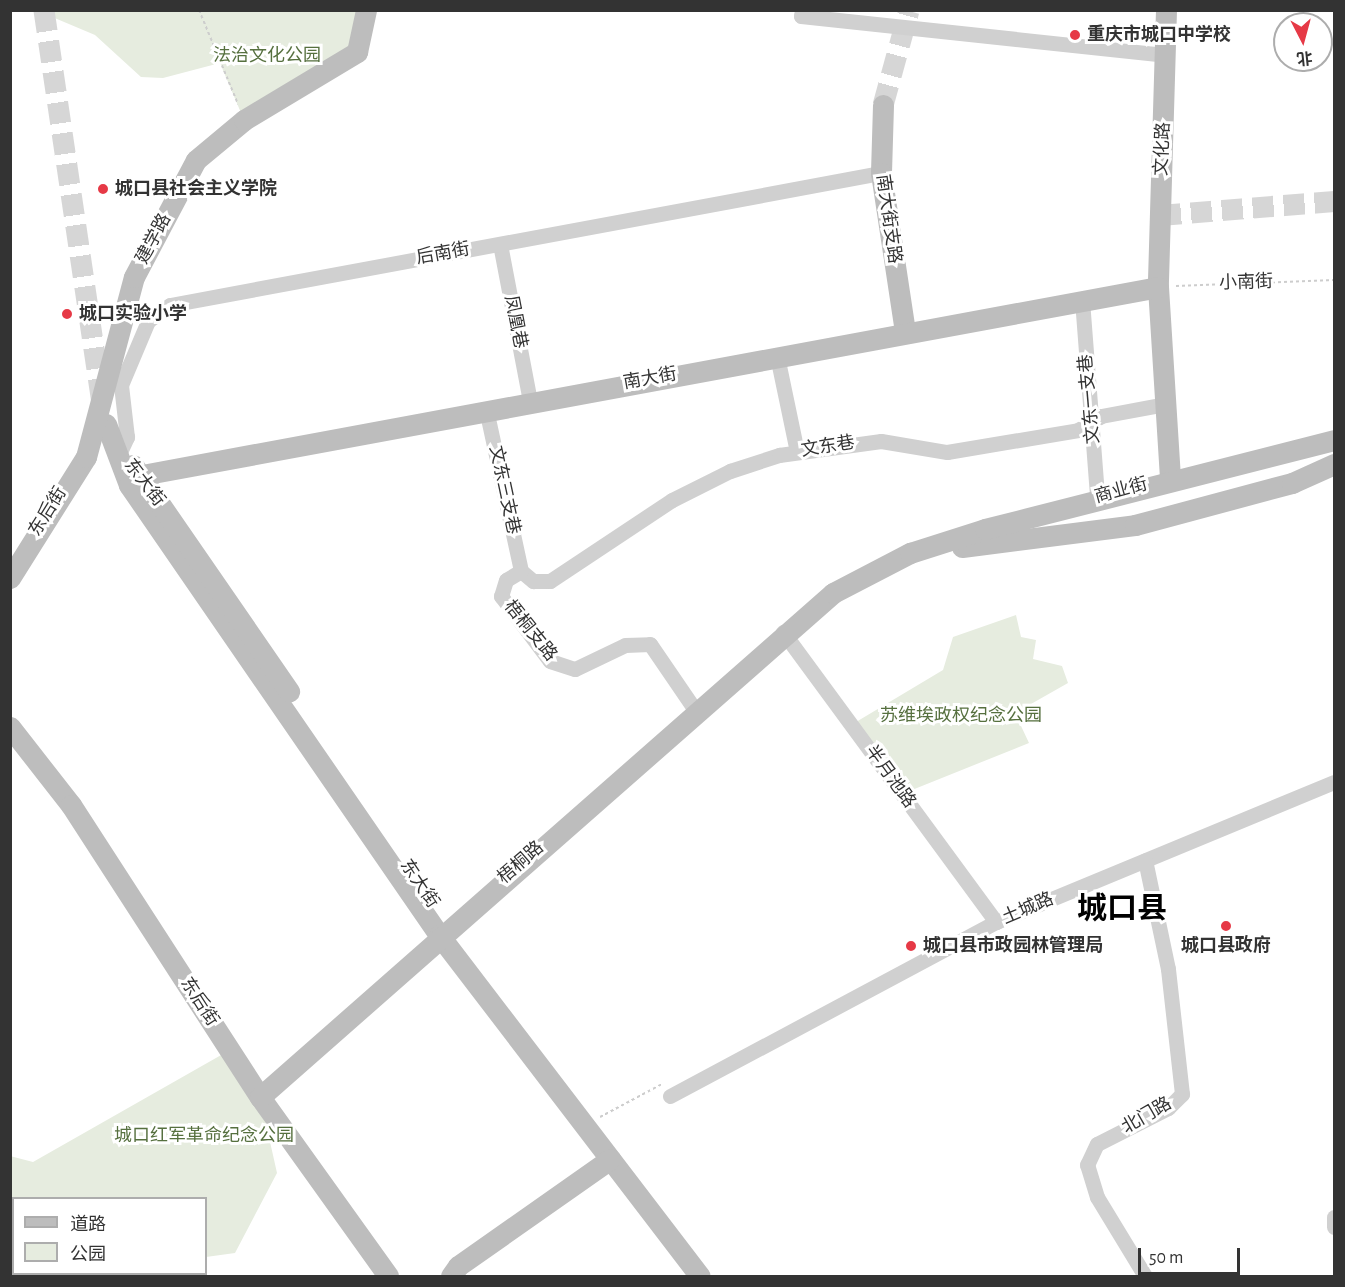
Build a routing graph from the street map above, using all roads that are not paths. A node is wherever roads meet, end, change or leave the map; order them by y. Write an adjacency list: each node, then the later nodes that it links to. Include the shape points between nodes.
1 (366, 10): 22 (street, 建学路, via 357,52 244,120 196,160 134,277 86,457)
2 (802, 10): 4 (street, via 801,16)
3 (1166, 10): 4 (street, 文化路)
4 (1167, 55): 8 (street, 文化路)
5 (883, 105): 6 (street, 南大街支路)
6 (881, 173): 7 (street, 后南街); 10 (street, 南大街支路)
7 (500, 244): 12 (street, 凤凰巷); 18 (street, 后南街, via 170,304 148,321 121,385 119,408 127,437)
8 (1158, 287): 9 (street, 南大街); 13 (street, 文化路)
9 (1082, 300): 10 (street, 南大街); 15 (street, 文东一支巷)
10 (905, 332): 11 (street, 南大街)
11 (777, 356): 12 (street, 南大街); 19 (street)
12 (530, 401): 14 (street, 南大街)
13 (1165, 404): 15 (street, 文东巷); 23 (street, 文化路)
14 (486, 409): 21 (street, 南大街); 26 (street, 文东三支巷)
15 (1092, 421): 19 (street, 文东巷, via 1078,430 947,452 881,441); 24 (street, 文东一支巷)
16 (106, 424): 18 (street)
17 (1335, 440): 23 (street, 商业街)
18 (120, 452): 21 (street, 东大街); 34 (street, 东大街, via 129,485)
19 (797, 452): 26 (street, 文东巷, via 730,471 672,500 550,581 533,581)
20 (1335, 464): 25 (street, 商业街, via 1292,483 1135,525)
21 (142, 475): 34 (street, 东大街)
22 (70, 478): 27 (street, 东后街)
23 (1170, 479): 24 (street, 商业街)
24 (1097, 497): 25 (street, 商业街)
25 (910, 553): 28 (street, 商业街, via 833,593)
26 (521, 571): 29 (street, 梧桐支路, via 506,580 501,596 550,661 575,669 625,645 650,644)
27 (10, 578)
28 (783, 632): 29 (street, 梧桐路); 33 (street, 半月池路)
29 (695, 710): 34 (street, 梧桐路)
30 (10, 727): 36 (street, 东后街, via 70,805)
31 (1335, 782): 32 (street, 土城路)
32 (1145, 860): 33 (street, 土城路); 45 (street, 北门路, via 1168,969 1182,1094 1168,1108 1097,1144 1087,1165 1097,1197)
33 (996, 922): 35 (street, 土城路)
34 (444, 931): 36 (street, 梧桐路); 37 (street, 东大街); 44 (street, 东大街, via 597,1118)
35 (670, 1096)
36 (260, 1097): 41 (street, 东后街)
37 (610, 1159): 40 (street); 43 (street, 东大街)
38 (1335, 1217): 39 (street)
39 (1335, 1227)
40 (454, 1271): 42 (street)
41 (388, 1276)
42 (438, 1276)
43 (700, 1276)
44 (715, 1276)
45 (1144, 1276)

